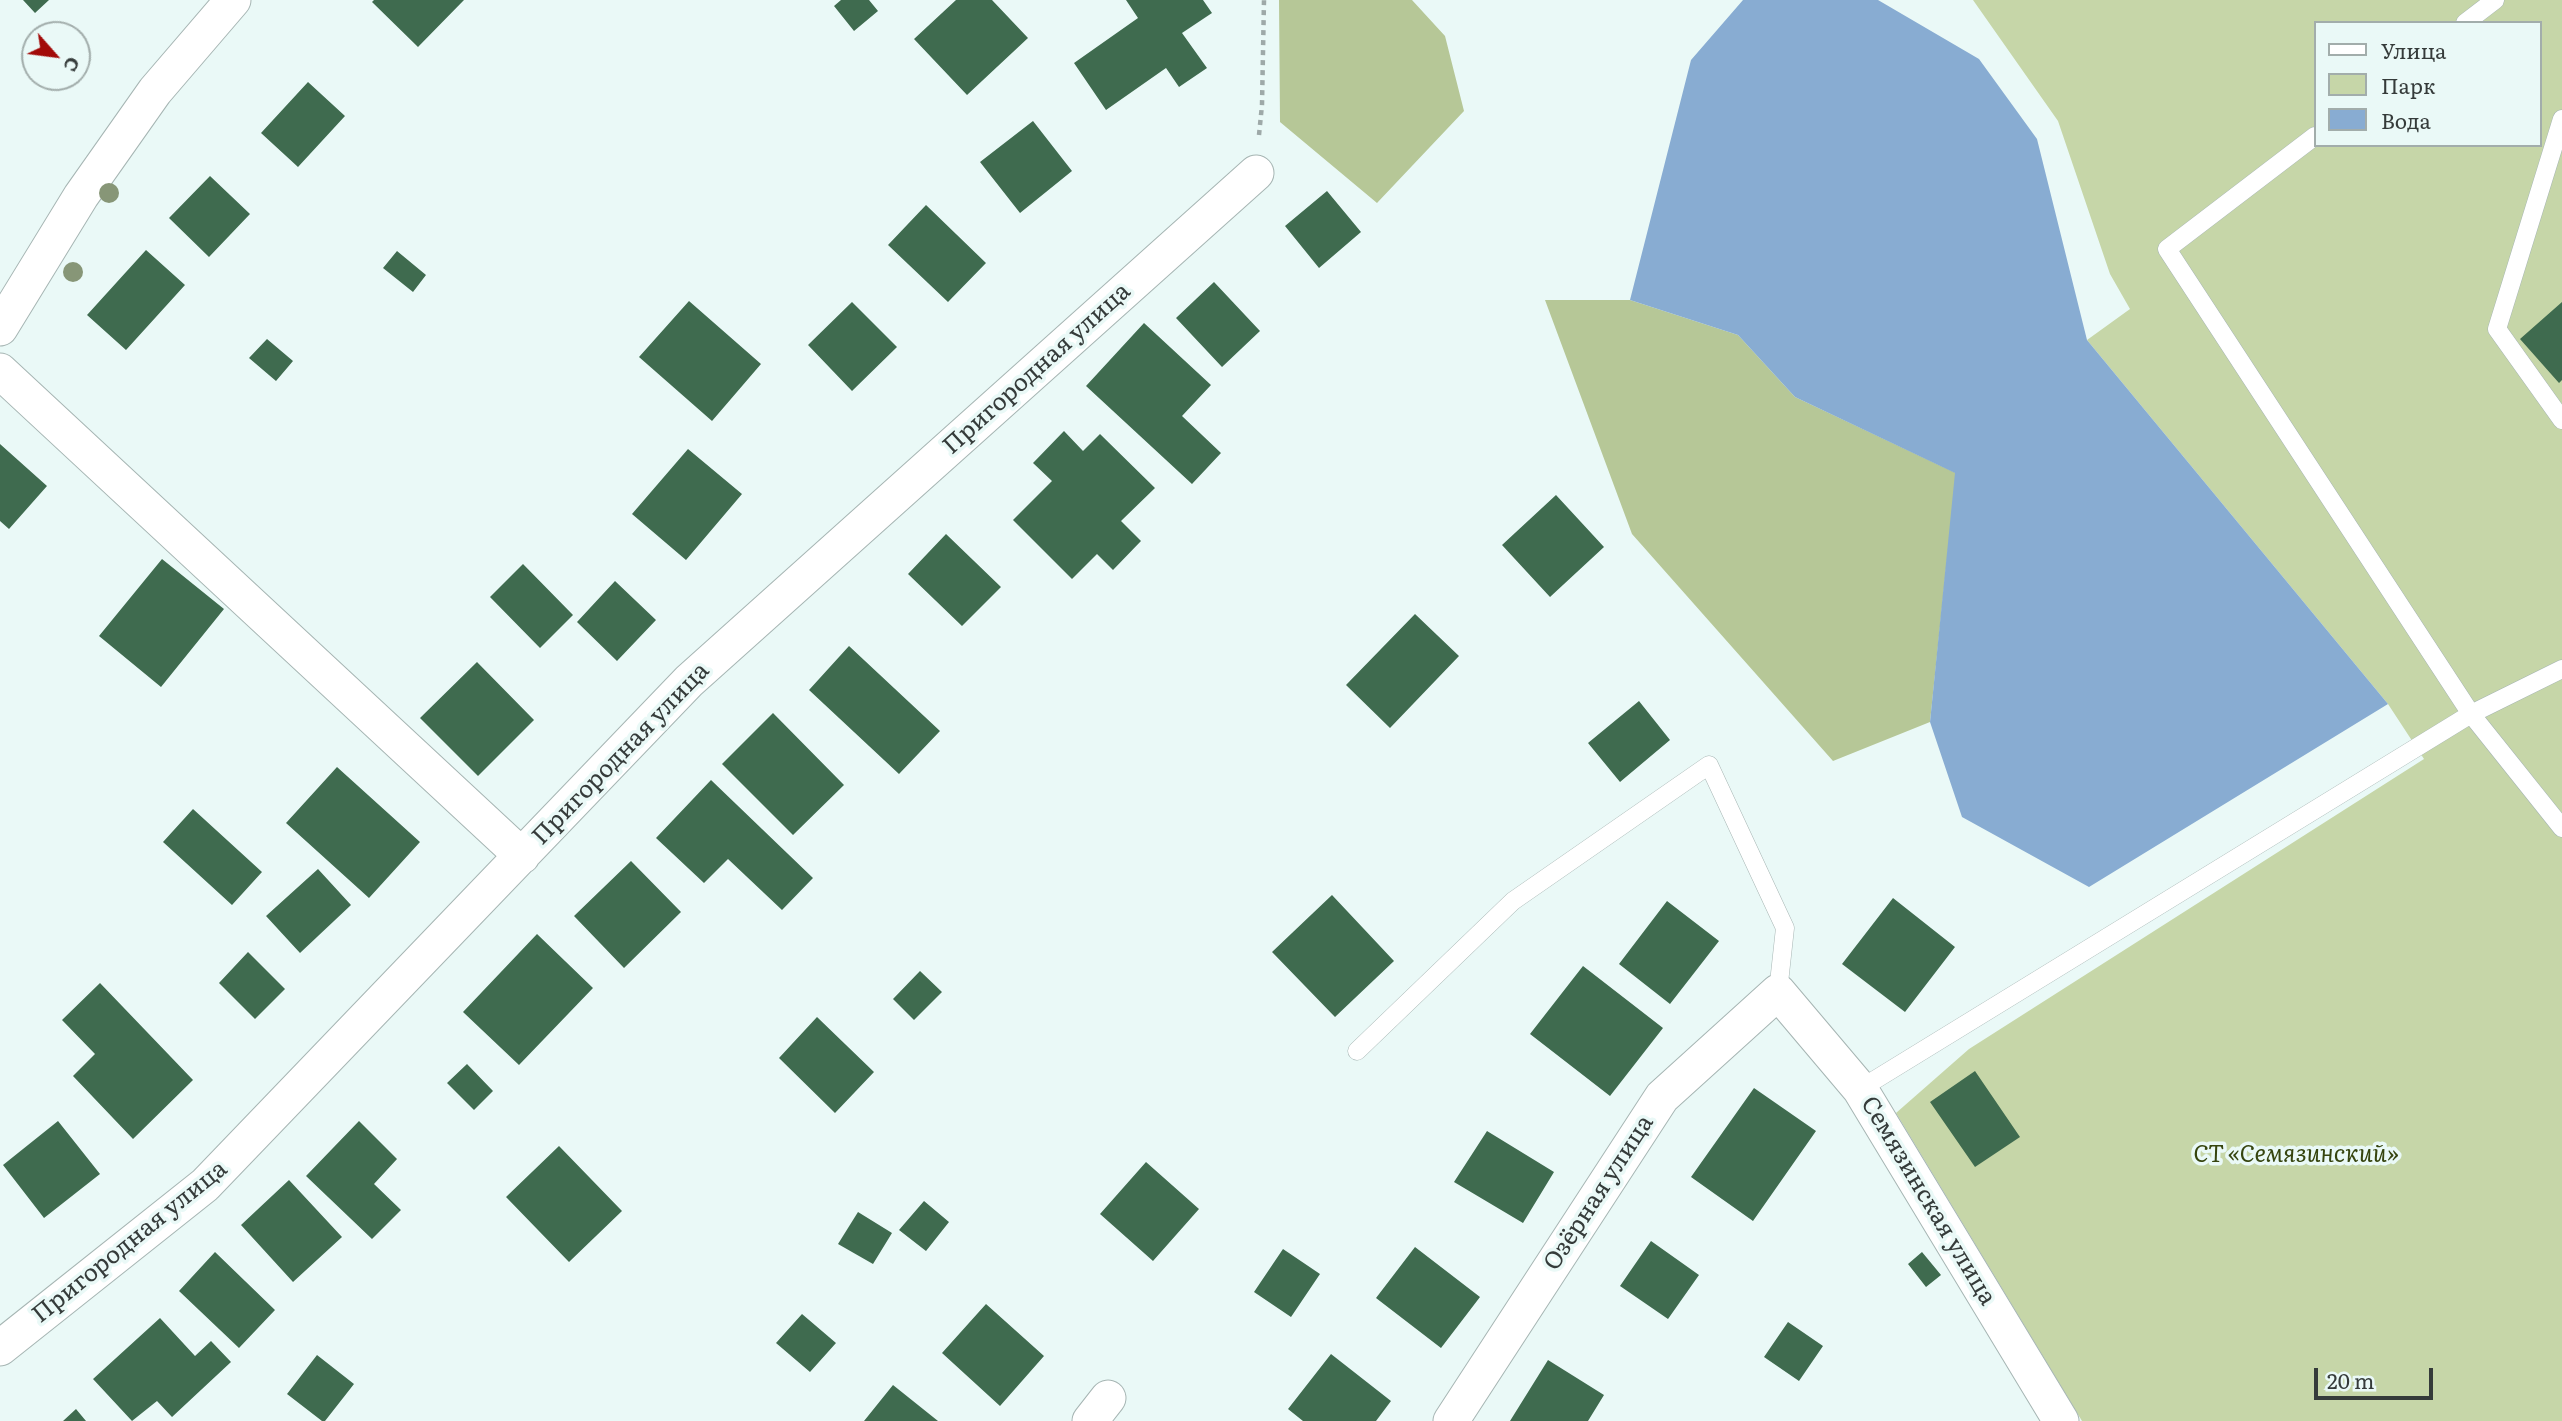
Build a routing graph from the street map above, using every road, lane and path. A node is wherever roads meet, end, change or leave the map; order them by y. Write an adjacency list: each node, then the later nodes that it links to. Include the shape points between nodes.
1 (233, 0): 8 (street, via 155,91 81,196)
2 (1264, 0): 7 (path)
3 (2494, 0): 4 (lane)
4 (2468, 21)
5 (2562, 120): 10 (lane, via 2497,329)
6 (2314, 137): 12 (lane, via 2168,249)
7 (1256, 173): 14 (street, Пригородная улица, via 689,681)
8 (0, 328)
9 (0, 371): 14 (street)
10 (2562, 420)
11 (2562, 669): 12 (lane)
12 (2470, 714): 13 (lane); 17 (lane)
13 (2562, 828)
14 (522, 856): 18 (street, Пригородная улица, via 205,1185)
15 (1778, 992): 16 (lane, via 1785,928 1709,765 1513,901); 17 (street, Семязинская улица); 20 (street, Озёрная улица, via 1662,1097)
16 (1357, 1051)
17 (1860, 1089): 19 (street, Семязинская улица)
18 (0, 1348)
19 (2060, 1420)
20 (1451, 1421)

